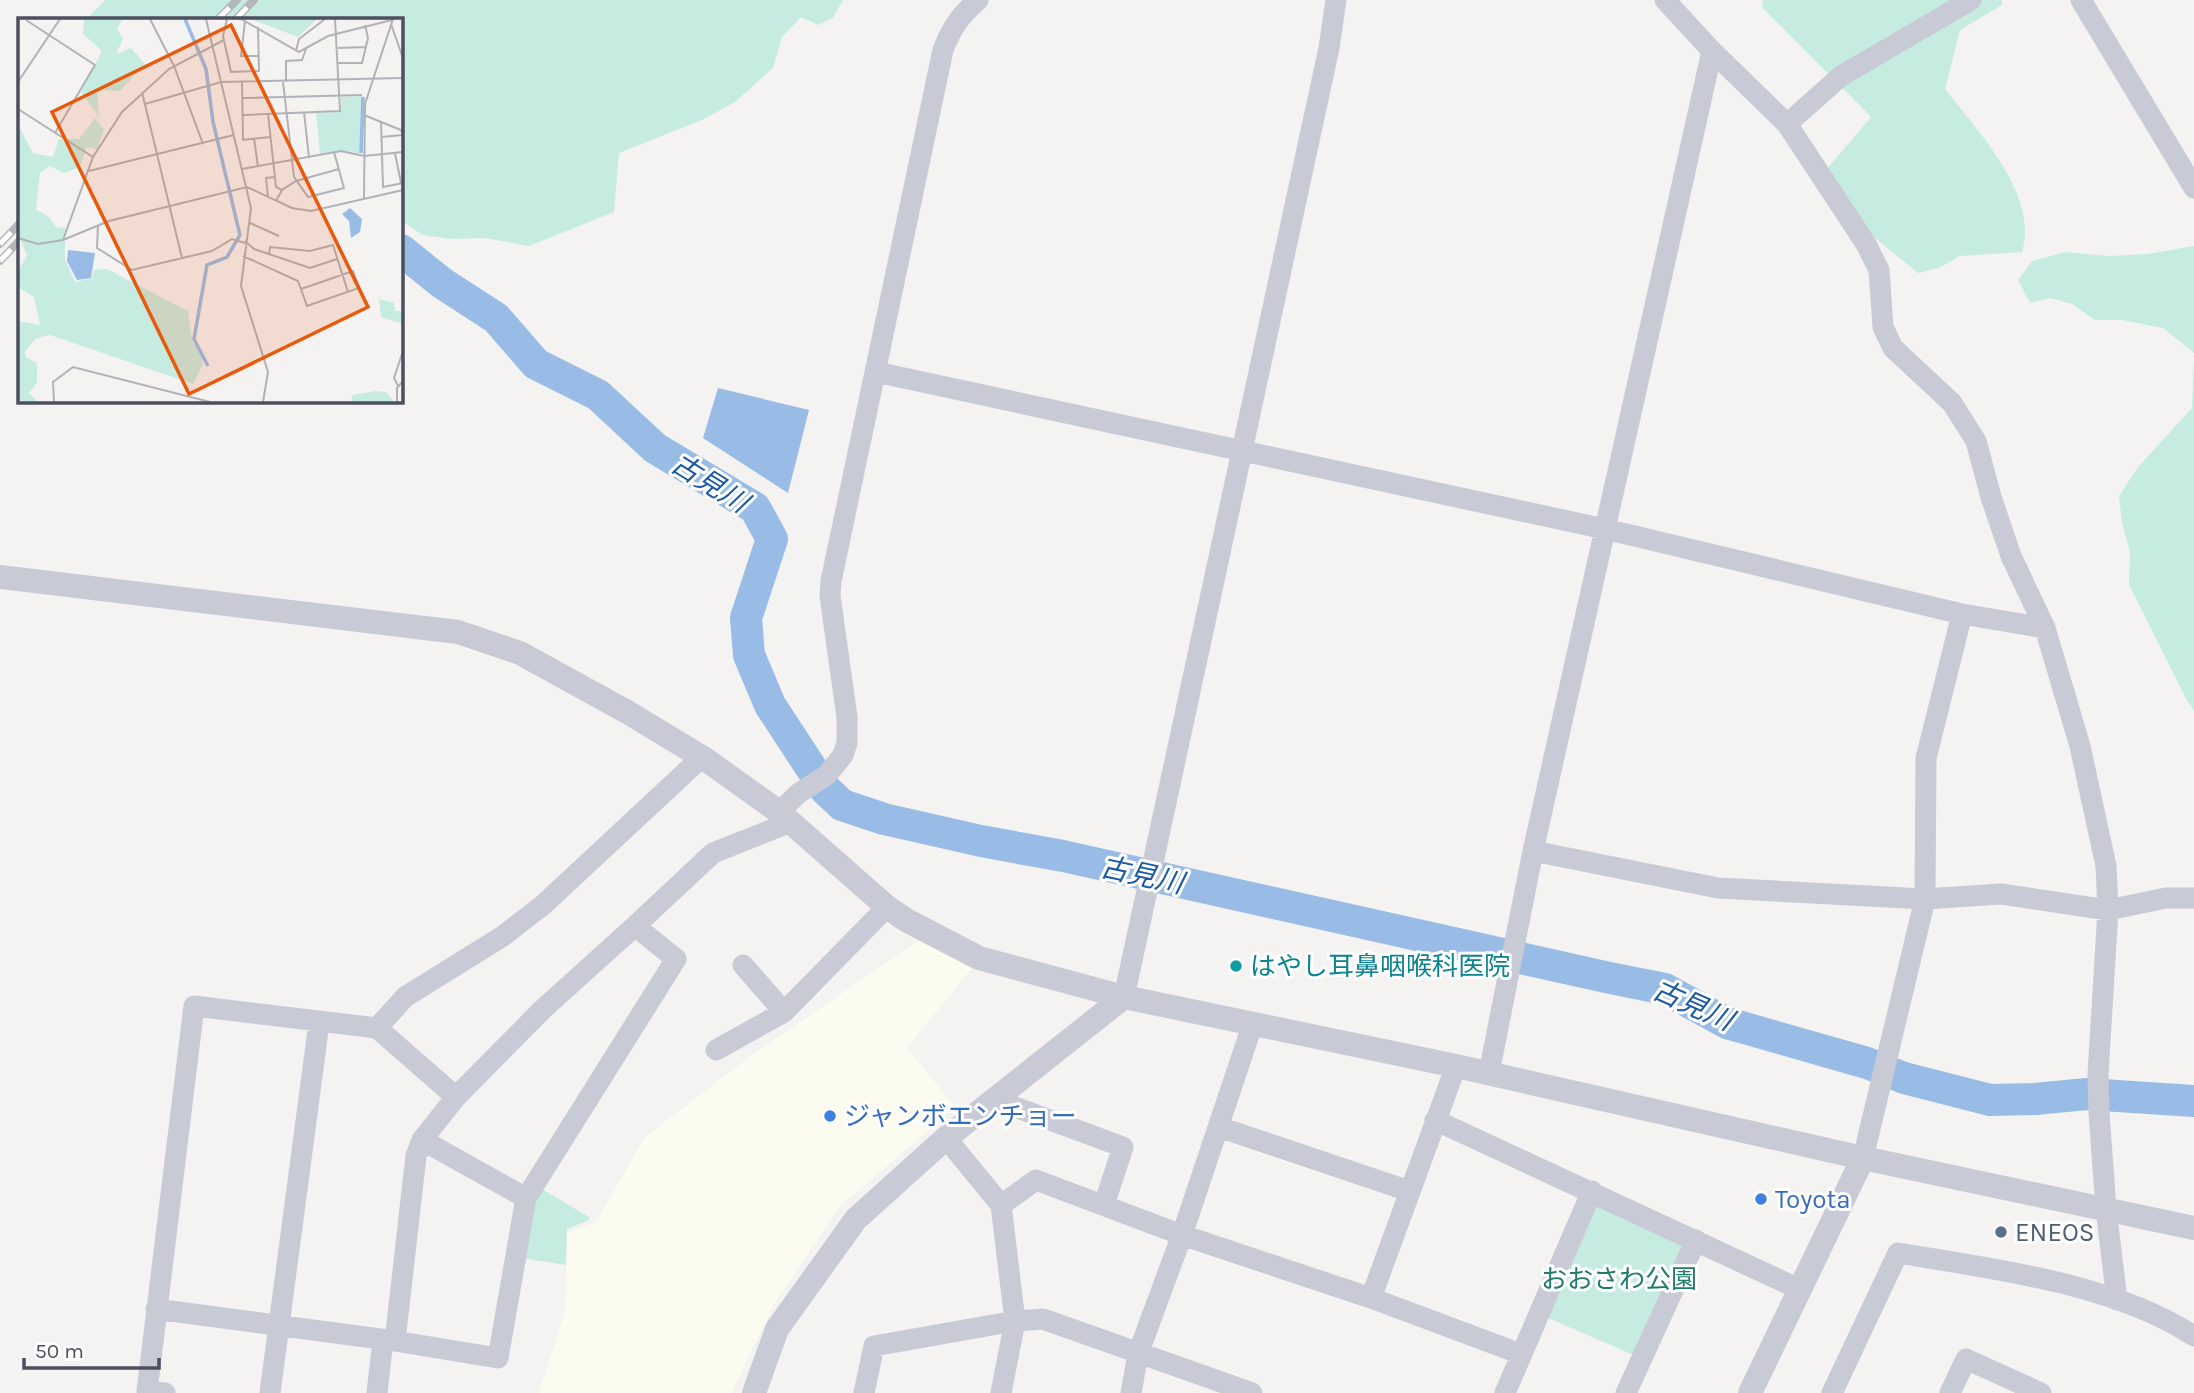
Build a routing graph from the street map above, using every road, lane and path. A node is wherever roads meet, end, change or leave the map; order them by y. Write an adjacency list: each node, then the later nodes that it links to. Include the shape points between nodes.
1 (978, 0): 9 (street, via 956,23 943,50)
2 (1336, 0): 10 (street)
3 (1665, 0): 6 (street)
4 (1971, 0): 7 (street, via 1841,76)
5 (2081, 0): 8 (street)
6 (1712, 51): 7 (street); 11 (street)
7 (1787, 124): 14 (street, via 1879,270 1882,327 1893,348 1952,403 1976,441 2011,556)
8 (2194, 188)
9 (876, 372): 10 (street); 16 (street, via 831,581 847,729 843,755 827,775 808,787)
10 (1242, 450): 11 (street); 24 (street)
11 (1605, 529): 13 (street); 17 (street)
12 (0, 577): 15 (street, via 458,632 520,653)
13 (1962, 614): 14 (street); 19 (street, via 1926,758)
14 (2045, 628): 21 (street, via 2080,746 2106,866)
15 (702, 757): 16 (street); 28 (street, via 542,905 503,936 405,997)
16 (785, 817): 20 (street); 22 (street, via 713,853)
17 (1533, 851): 19 (street, via 1718,888); 31 (street)
18 (2194, 898): 21 (street, via 2166,898)
19 (1925, 899): 21 (street, via 2001,894); 38 (street)
20 (887, 907): 24 (street, via 979,958); 25 (street)
21 (2108, 910): 44 (street, via 2098,1074)
22 (635, 926): 32 (street, via 542,1010); 41 (street, via 676,959)
23 (743, 965): 25 (street)
24 (1124, 997): 27 (street); 33 (street)
25 (784, 1012): 29 (street)
26 (319, 1023): 28 (street); 51 (street, via 194,1006); 53 (street)
27 (1253, 1023): 30 (street); 35 (street)
28 (377, 1028): 32 (street)
29 (716, 1050)
30 (1456, 1066): 31 (street); 34 (street)
31 (1489, 1073): 38 (street)
32 (456, 1097): 37 (street)
33 (996, 1100): 36 (street); 43 (street, via 1123,1147)
34 (1435, 1120): 39 (street); 40 (street)
35 (1219, 1127): 39 (street); 46 (street)
36 (946, 1138): 42 (street); 61 (street, via 856,1219 777,1329)
37 (422, 1140): 41 (street); 55 (street)
38 (1863, 1158): 44 (street); 48 (street)
39 (1409, 1191): 49 (street)
40 (1592, 1192): 47 (street); 57 (street)
41 (526, 1198): 55 (street, via 498,1358)
42 (1001, 1205): 43 (street, via 1036,1180); 52 (street)
43 (1104, 1205): 46 (street)
44 (2106, 1209): 45 (street); 50 (street)
45 (2194, 1228)
46 (1182, 1235): 49 (street); 56 (street)
47 (1696, 1240): 48 (street); 67 (street)
48 (1799, 1289): 68 (street)
49 (1371, 1298): 57 (street)
50 (2117, 1300): 54 (street); 69 (street, via 2022,1273 1898,1253)
51 (156, 1309): 53 (street); 58 (street, via 147,1391)
52 (1015, 1321): 56 (street, via 1043,1319); 62 (street, via 874,1346); 63 (street)
53 (279, 1326): 55 (street); 59 (street)
54 (2194, 1336)
55 (389, 1340): 60 (street)
56 (1138, 1353): 64 (street); 65 (street)
57 (1521, 1354): 66 (street)
58 (165, 1393)
59 (270, 1393)
60 (377, 1393)
61 (754, 1393)
62 (864, 1393)
63 (1001, 1393)
64 (1131, 1393)
65 (1252, 1393)
66 (1505, 1393)
67 (1626, 1393)
68 (1750, 1393)
69 (1832, 1393)
70 (1950, 1393): 71 (street, via 1966,1359)
71 (2040, 1393)

